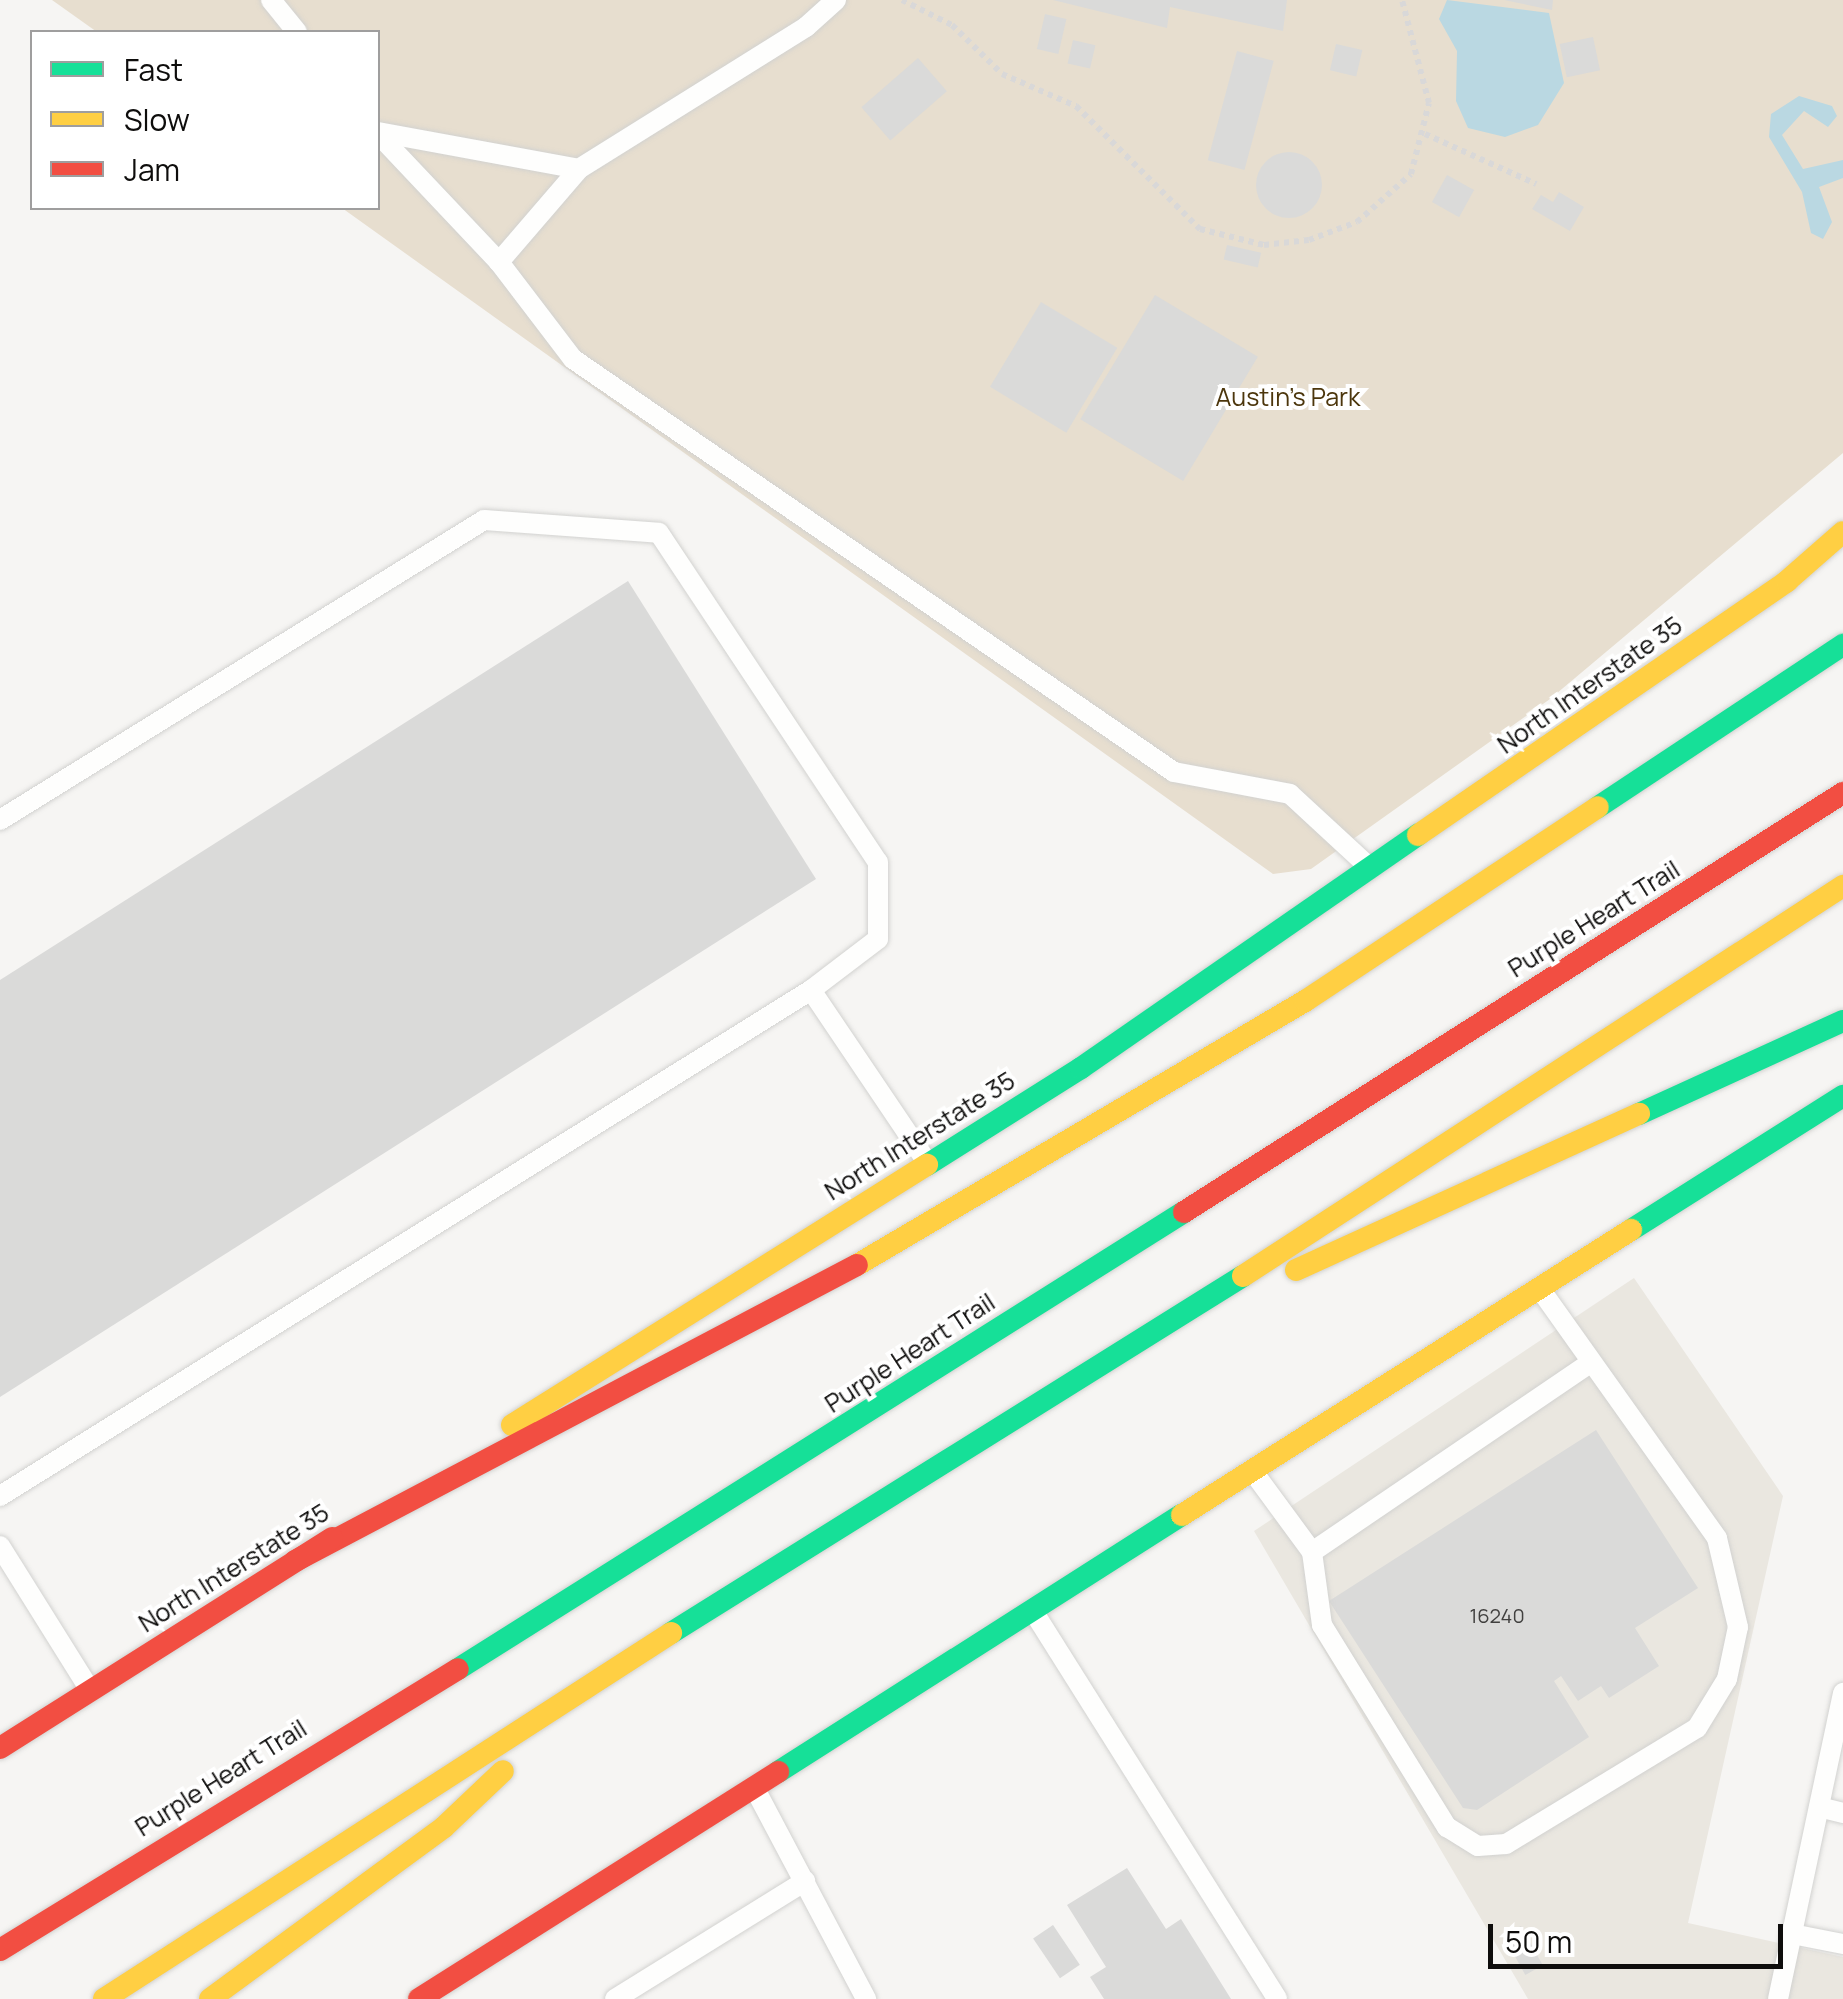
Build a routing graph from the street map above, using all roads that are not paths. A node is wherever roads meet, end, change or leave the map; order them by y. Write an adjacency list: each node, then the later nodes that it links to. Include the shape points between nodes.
1 (271, 0): 3 (lane)
2 (836, 0): 6 (lane, via 806,27)
3 (295, 30)
4 (380, 133): 6 (lane)
5 (380, 135): 7 (lane)
6 (579, 169): 7 (lane)
7 (500, 262): 12 (lane, via 573,359 1174,772 1290,794)
8 (1843, 532): 12 (main road, North Interstate 35, via 1786,580)
9 (1843, 646): 25 (main road, via 1305,1000 984,1191 780,1311)
10 (1843, 793): 37 (main road, Purple Heart Trail, via 541,1621 306,1757)
11 (0, 820): 14 (lane, via 484,520 659,533 878,862 878,939)
12 (1373, 871): 17 (main road, North Interstate 35)
13 (1843, 886): 19 (main road)
14 (810, 990): 17 (lane); 22 (lane)
15 (1843, 1020): 19 (main road, via 1391,1230)
16 (1843, 1096): 18 (main road)
17 (928, 1164): 25 (main road, North Interstate 35)
18 (1540, 1288): 20 (lane); 21 (main road)
19 (1169, 1324): 27 (main road)
20 (1592, 1362): 24 (lane); 24 (lane, via 1718,1538 1738,1627 1727,1678 1697,1728 1506,1844 1478,1846 1447,1827 1322,1625)
21 (1252, 1471): 24 (lane); 26 (main road)
22 (0, 1496)
23 (0, 1546): 28 (lane)
24 (1312, 1552)
25 (295, 1561): 28 (main road, North Interstate 35)
26 (1033, 1611): 31 (main road); 43 (lane)
27 (609, 1672): 38 (main road); 39 (main road, via 444,1827)
28 (91, 1692): 30 (main road, North Interstate 35)
29 (1843, 1693): 32 (lane)
30 (0, 1748)
31 (754, 1787): 34 (lane); 40 (main road)
32 (1819, 1808): 33 (lane); 35 (lane)
33 (1843, 1813)
34 (805, 1882): 41 (lane); 42 (lane)
35 (1792, 1934): 36 (lane); 44 (lane)
36 (1843, 1944)
37 (0, 1950)
38 (104, 1999)
39 (210, 1999)
40 (419, 1999)
41 (614, 1999)
42 (866, 1999)
43 (1277, 1999)
44 (1778, 1999)

